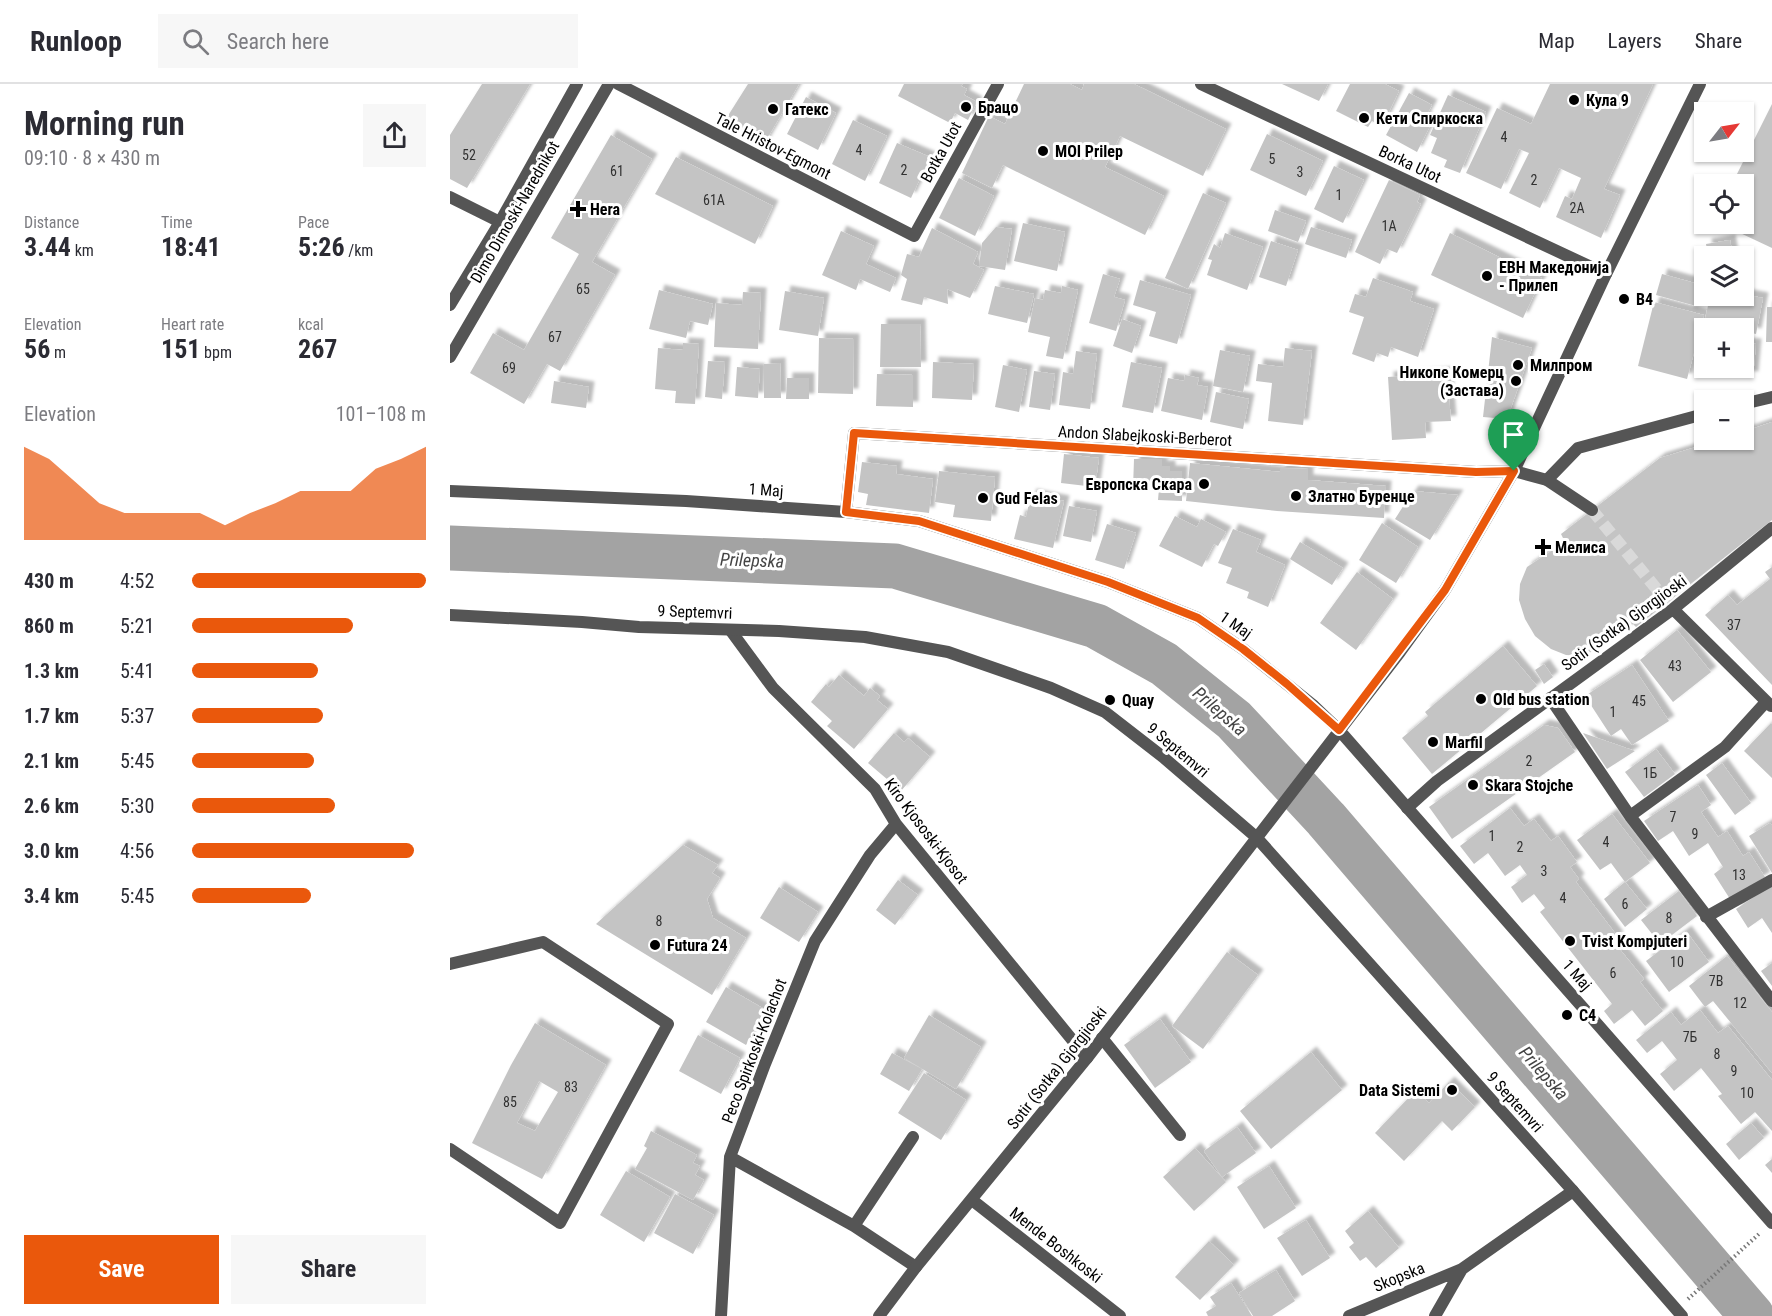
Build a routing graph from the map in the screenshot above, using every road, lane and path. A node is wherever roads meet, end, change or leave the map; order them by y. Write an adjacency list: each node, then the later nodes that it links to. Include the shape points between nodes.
1 (577, 84): 8 (street, Dimo Dimoski-Narednikot)
2 (609, 84): 12 (street, Dimo Dimoski-Narednikot)
3 (618, 84): 9 (street, Tale Hristov-Egmont)
4 (998, 84): 9 (street, Botka Utot)
5 (1201, 84): 10 (street, Borka Utot)
6 (1700, 84): 10 (street, Sotir (Sotka) Gjorgjioski)
7 (450, 197): 8 (street)
8 (500, 222): 11 (street, Dimo Dimoski-Narednikot)
9 (914, 236)
10 (1606, 274): 16 (street, Sotir (Sotka) Gjorgjioski)
11 (450, 305)
12 (450, 357)
13 (1772, 397): 14 (street)
14 (1754, 401)
15 (1694, 417): 17 (street, via 1578,448)
16 (1514, 471): 17 (street); 20 (street, Andon Slabejkoski-Berberot, via 1476,472 854,433); 27 (street, Sotir (Sotka) Gjorgjioski, via 1445,590)
17 (1547, 480): 19 (street)
18 (450, 490): 20 (street, 1 Maj)
19 (1592, 510)
20 (846, 512): 27 (street, 1 Maj, via 919,521 1108,582 1198,618 1243,649)
21 (1772, 528): 22 (street, Sotir (Sotka) Gjorgjioski)
22 (1673, 609): 25 (street, Sotir (Sotka) Gjorgjioski); 26 (street)
23 (450, 615): 24 (street, 9 Septemvri)
24 (731, 631): 30 (street, Kiro Kjososki-Kjosot, via 773,688 875,789); 31 (street, 9 Septemvri, via 865,637 948,652 1051,688 1105,712)
25 (1550, 698): 28 (street, Sotir (Sotka) Gjorgjioski, via 1437,781); 29 (street)
26 (1769, 705): 29 (street, via 1725,747)
27 (1339, 730): 28 (street, 1 Maj); 31 (street, Sotir (Sotka) Gjorgjioski)
28 (1407, 808): 44 (street, 1 Maj)
29 (1630, 816): 33 (street)
30 (896, 824): 37 (street, Kiro Kjososki-Kjosot); 41 (street, Peco Spirkoski-Kolachot, via 870,855 815,940)
31 (1256, 837): 36 (street, Sotir (Sotka) Gjorgjioski); 42 (street, 9 Septemvri)
32 (1772, 880): 33 (street)
33 (1706, 917): 35 (street)
34 (450, 964): 40 (street, via 543,942 668,1024 560,1223)
35 (1772, 1001)
36 (1102, 1038): 37 (street, Sotir (Sotka) Gjorgjioski); 38 (street)
37 (1087, 1058): 43 (street, Sotir (Sotka) Gjorgjioski)
38 (1180, 1135)
39 (913, 1137): 45 (street)
40 (450, 1149)
41 (730, 1157): 45 (street); 49 (street, Peco Spirkoski-Kolachot)
42 (1573, 1191): 47 (street); 48 (street, 9 Septemvri)
43 (972, 1200): 46 (street, Sotir (Sotka) Gjorgjioski); 51 (street, Mende Boshkoski)
44 (1772, 1222): 48 (path)
45 (854, 1226): 46 (street)
46 (916, 1267): 50 (street, Sotir (Sotka) Gjorgjioski)
47 (1462, 1269): 52 (street, Skopska); 53 (street)
48 (1677, 1314)
49 (721, 1316)
50 (879, 1316)
51 (1120, 1316)
52 (1349, 1316)
53 (1435, 1316)

